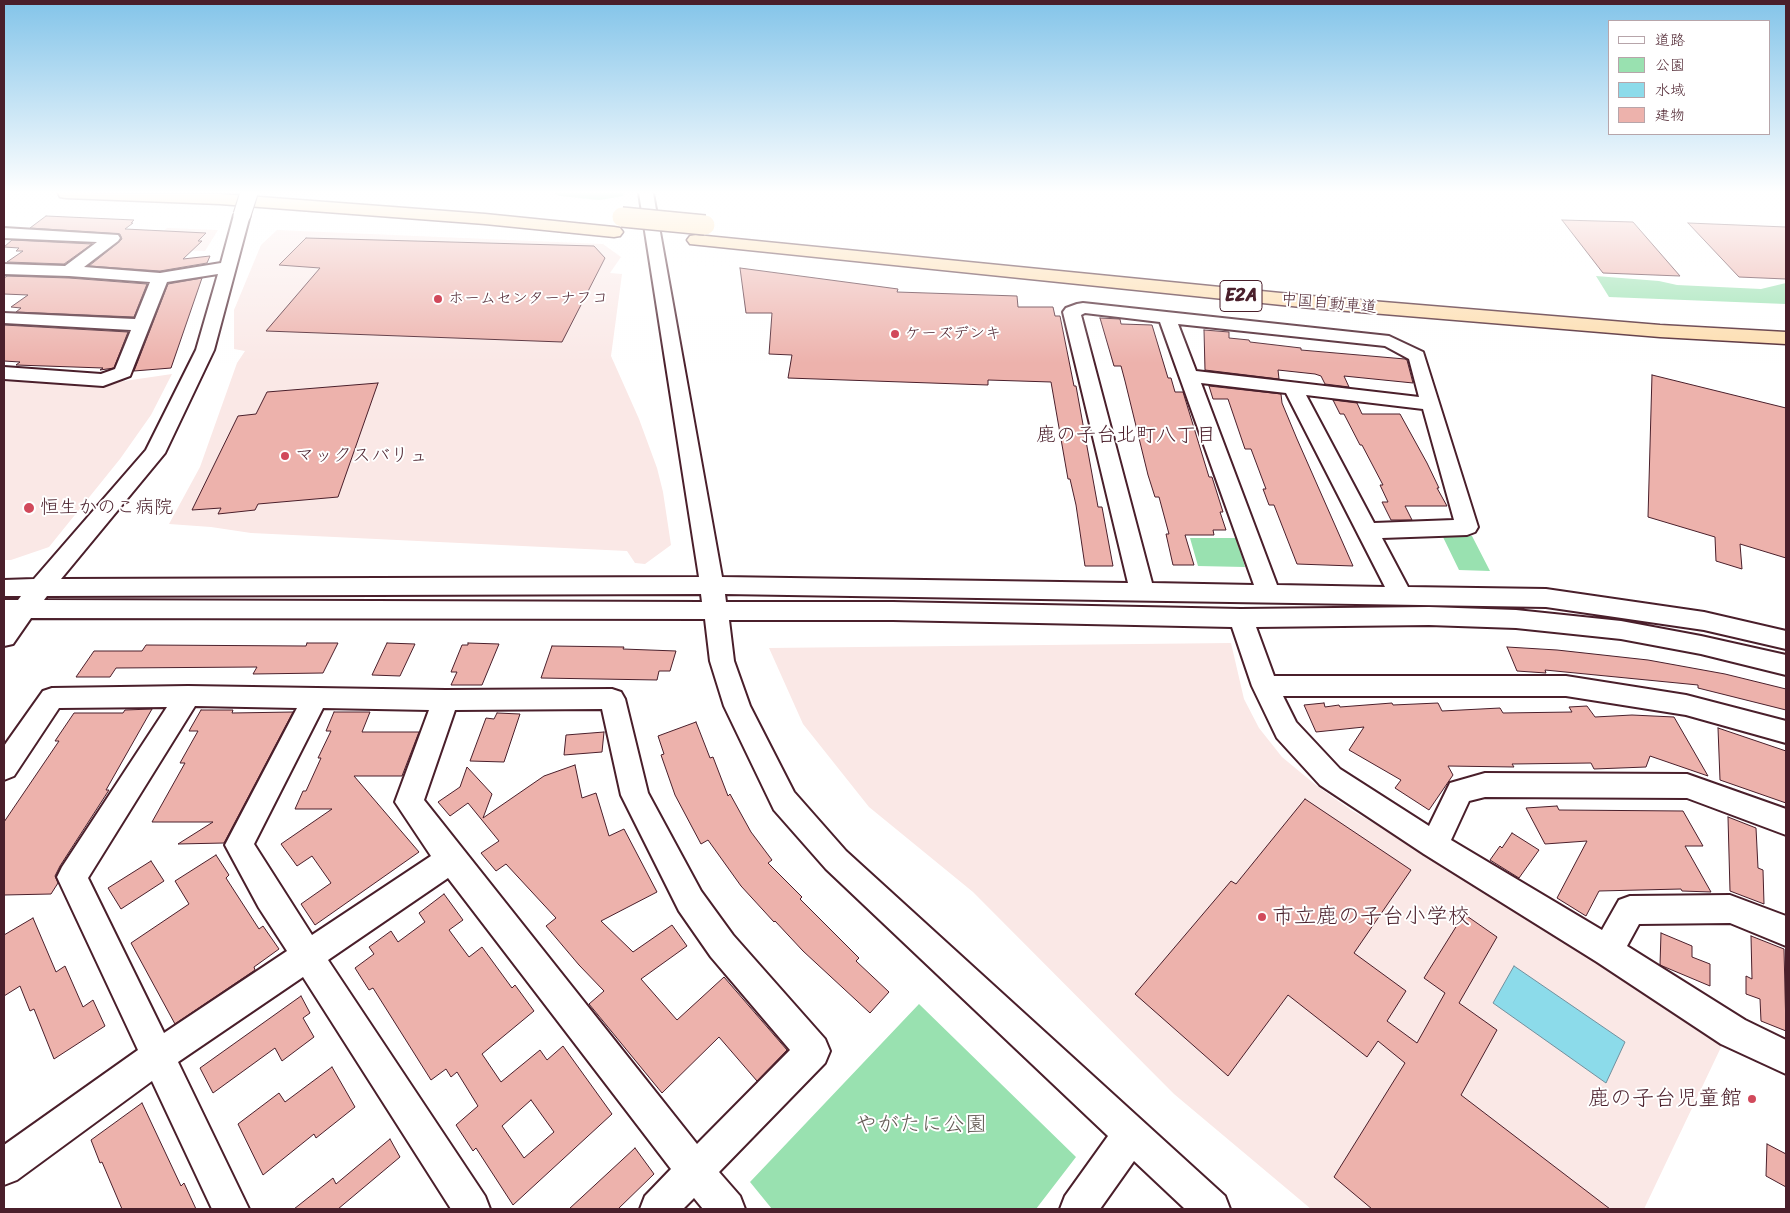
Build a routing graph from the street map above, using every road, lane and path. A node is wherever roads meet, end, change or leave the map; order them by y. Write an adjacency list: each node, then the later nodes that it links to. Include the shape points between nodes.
1 (97, 250): 8 (street)
2 (233, 250): 6 (street, bridge)
3 (656, 250): 25 (street)
4 (845, 250): 14 (highway, 中国自動車道 / E2A, via 1301,302)
5 (892, 250): 12 (highway, 中国自動車道 / E2A, via 1524,304)
6 (228, 267): 9 (street); 21 (street, via 205,350 155,453)
7 (4, 269): 8 (street)
8 (69, 271): 9 (street)
9 (160, 278): 13 (street)
10 (1167, 317): 16 (street); 18 (street, via 1389,341 1417,356); 22 (street, via 1083,308 1072,312)
11 (4, 318): 13 (street)
12 (1786, 320)
13 (142, 324): 15 (street, via 123,372 113,377 103,380)
14 (1786, 338)
15 (4, 373)
16 (1188, 376): 17 (street); 23 (street)
17 (1293, 388): 18 (street); 19 (street)
18 (1431, 404): 19 (street, via 1467,527)
19 (1368, 531): 24 (street)
20 (4, 588): 21 (street)
21 (40, 588): 25 (street); 26 (street)
22 (1142, 591): 23 (street); 25 (street)
23 (1269, 594): 24 (street)
24 (1400, 594): 29 (street, via 1546,598 1704,620)
25 (714, 598): 26 (street); 27 (street, via 903,611); 45 (street, via 722,661 737,706 784,801 836,860)
26 (15, 608): 28 (street)
27 (1240, 618): 30 (street, via 1516,618 1621,630); 31 (street)
28 (4, 637)
29 (1786, 640)
30 (1786, 665)
31 (1265, 686): 35 (street, via 1566,686 1686,705); 38 (street, via 1286,730 1330,777)
32 (188, 696): 33 (street); 36 (street, via 52,698); 43 (street, via 72,877)
33 (315, 699): 34 (street); 42 (street, via 239,845)
34 (446, 700): 39 (street, via 409,802); 47 (street, via 612,699 635,796 690,901 722,946 814,1051)
35 (1786, 732)
36 (4, 768)
37 (1786, 822): 38 (street, via 1687,786 1485,785 1460,792)
38 (1434, 845): 41 (street)
39 (451, 859): 42 (street); 47 (street)
40 (1786, 931): 41 (street, via 1730,909 1630,910)
41 (1608, 951): 44 (street, via 1733,1032)
42 (308, 957): 43 (street); 49 (street)
43 (157, 1057): 46 (street); 48 (street)
44 (1786, 1057)
45 (1132, 1133): 52 (street); 53 (street)
46 (4, 1167)
47 (695, 1171): 50 (street); 51 (street)
48 (231, 1209)
49 (472, 1209)
50 (658, 1209)
51 (727, 1209)
52 (1078, 1209)
53 (1212, 1209)

